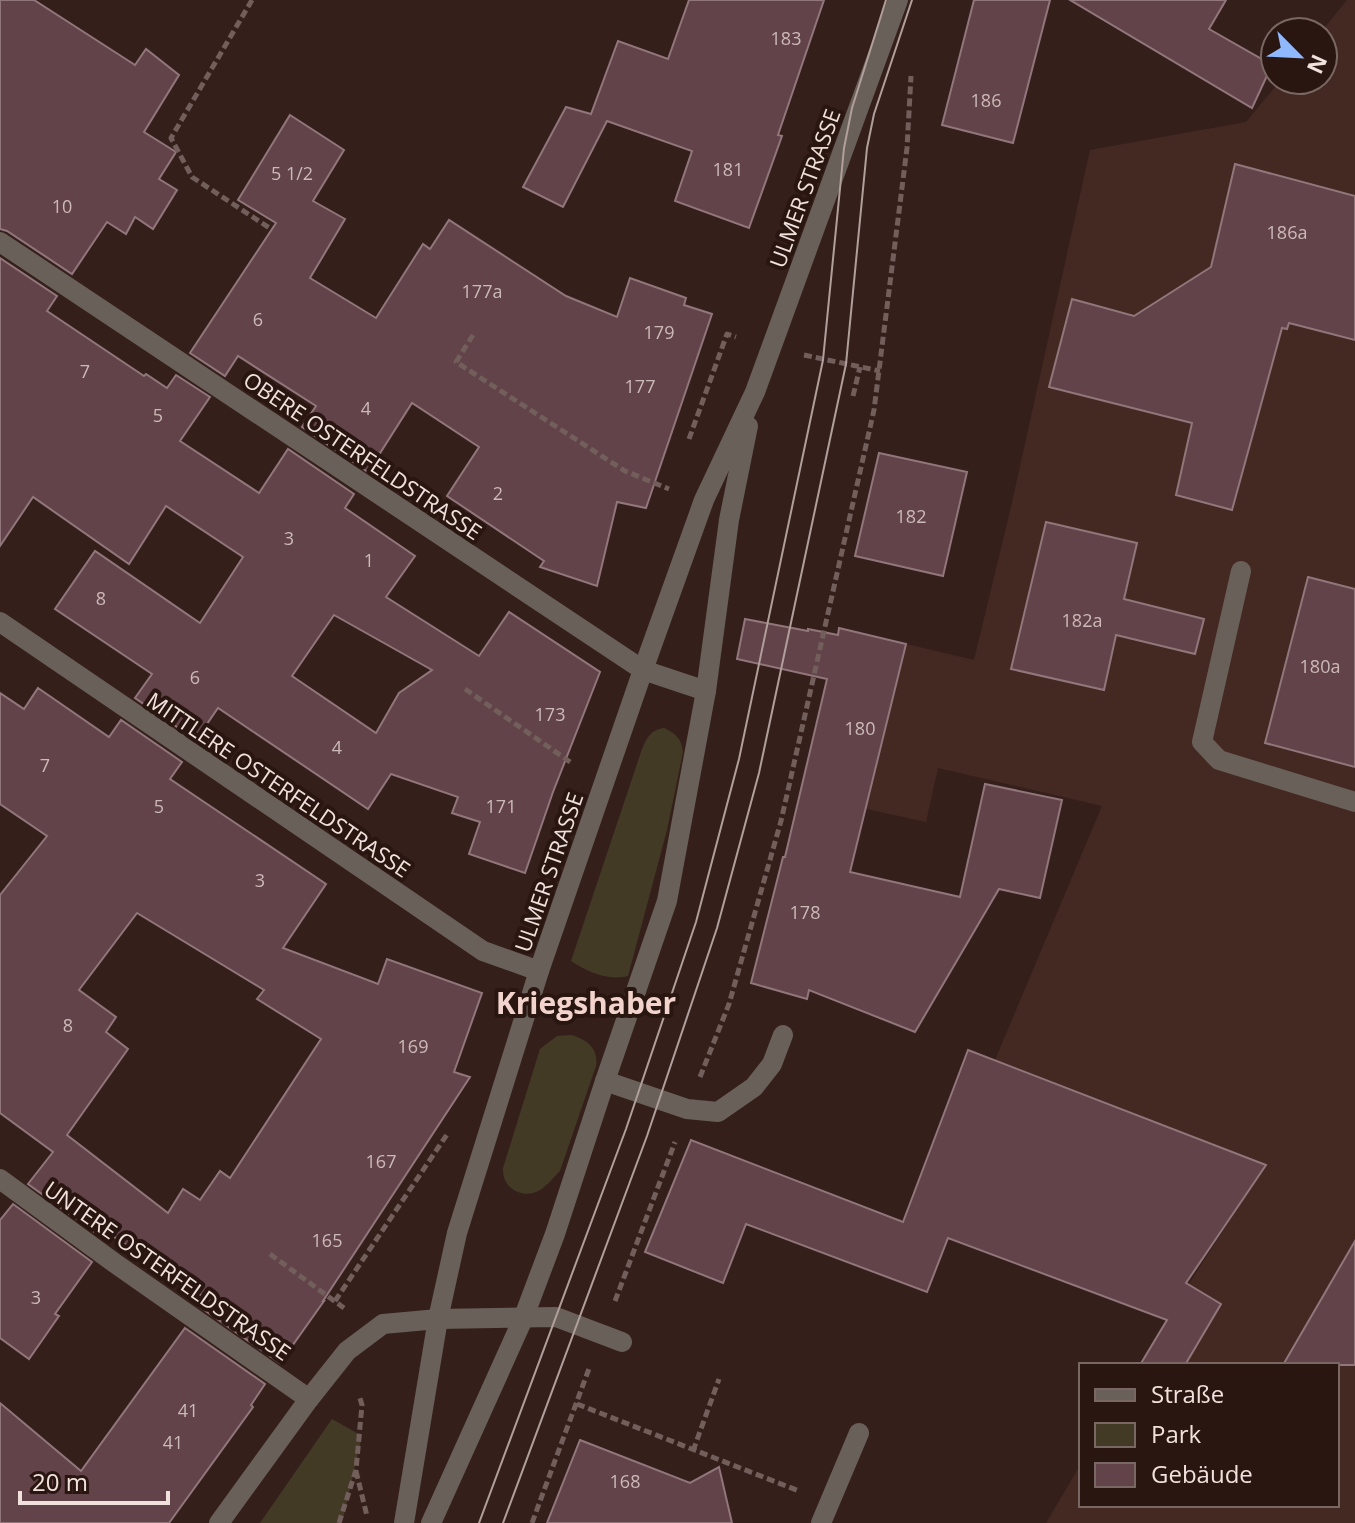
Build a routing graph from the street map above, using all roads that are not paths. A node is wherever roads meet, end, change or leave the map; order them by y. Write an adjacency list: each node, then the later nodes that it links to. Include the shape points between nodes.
1 (898, 0): 3 (street, ULMER STRASSE)
2 (0, 242): 6 (street, OBERE OSTERFELDSTRASSE)
3 (755, 392): 6 (street, ULMER STRASSE, via 704,500); 7 (street, ULMER STRASSE, via 729,520)
4 (1241, 571): 8 (street, via 1202,742 1219,760)
5 (0, 622): 9 (street, MITTLERE OSTERFELDSTRASSE, via 483,951)
6 (643, 670): 7 (street, OBERE OSTERFELDSTRASSE); 9 (street, ULMER STRASSE)
7 (706, 691): 11 (street, ULMER STRASSE, via 667,901)
8 (1355, 802)
9 (539, 971): 13 (street, ULMER STRASSE, via 457,1233)
10 (783, 1035): 11 (street, via 772,1064 754,1087 718,1112 687,1109)
11 (605, 1081): 14 (street, ULMER STRASSE)
12 (0, 1179): 16 (street, UNTERE OSTERFELDSTRASSE)
13 (438, 1319): 14 (street); 16 (street, via 383,1324 347,1351); 19 (street, ULMER STRASSE)
14 (523, 1319): 15 (street, via 556,1317); 20 (street, ULMER STRASSE)
15 (622, 1342)
16 (309, 1399): 18 (street)
17 (859, 1433): 21 (street)
18 (219, 1523)
19 (404, 1523)
20 (431, 1523)
21 (821, 1523)

